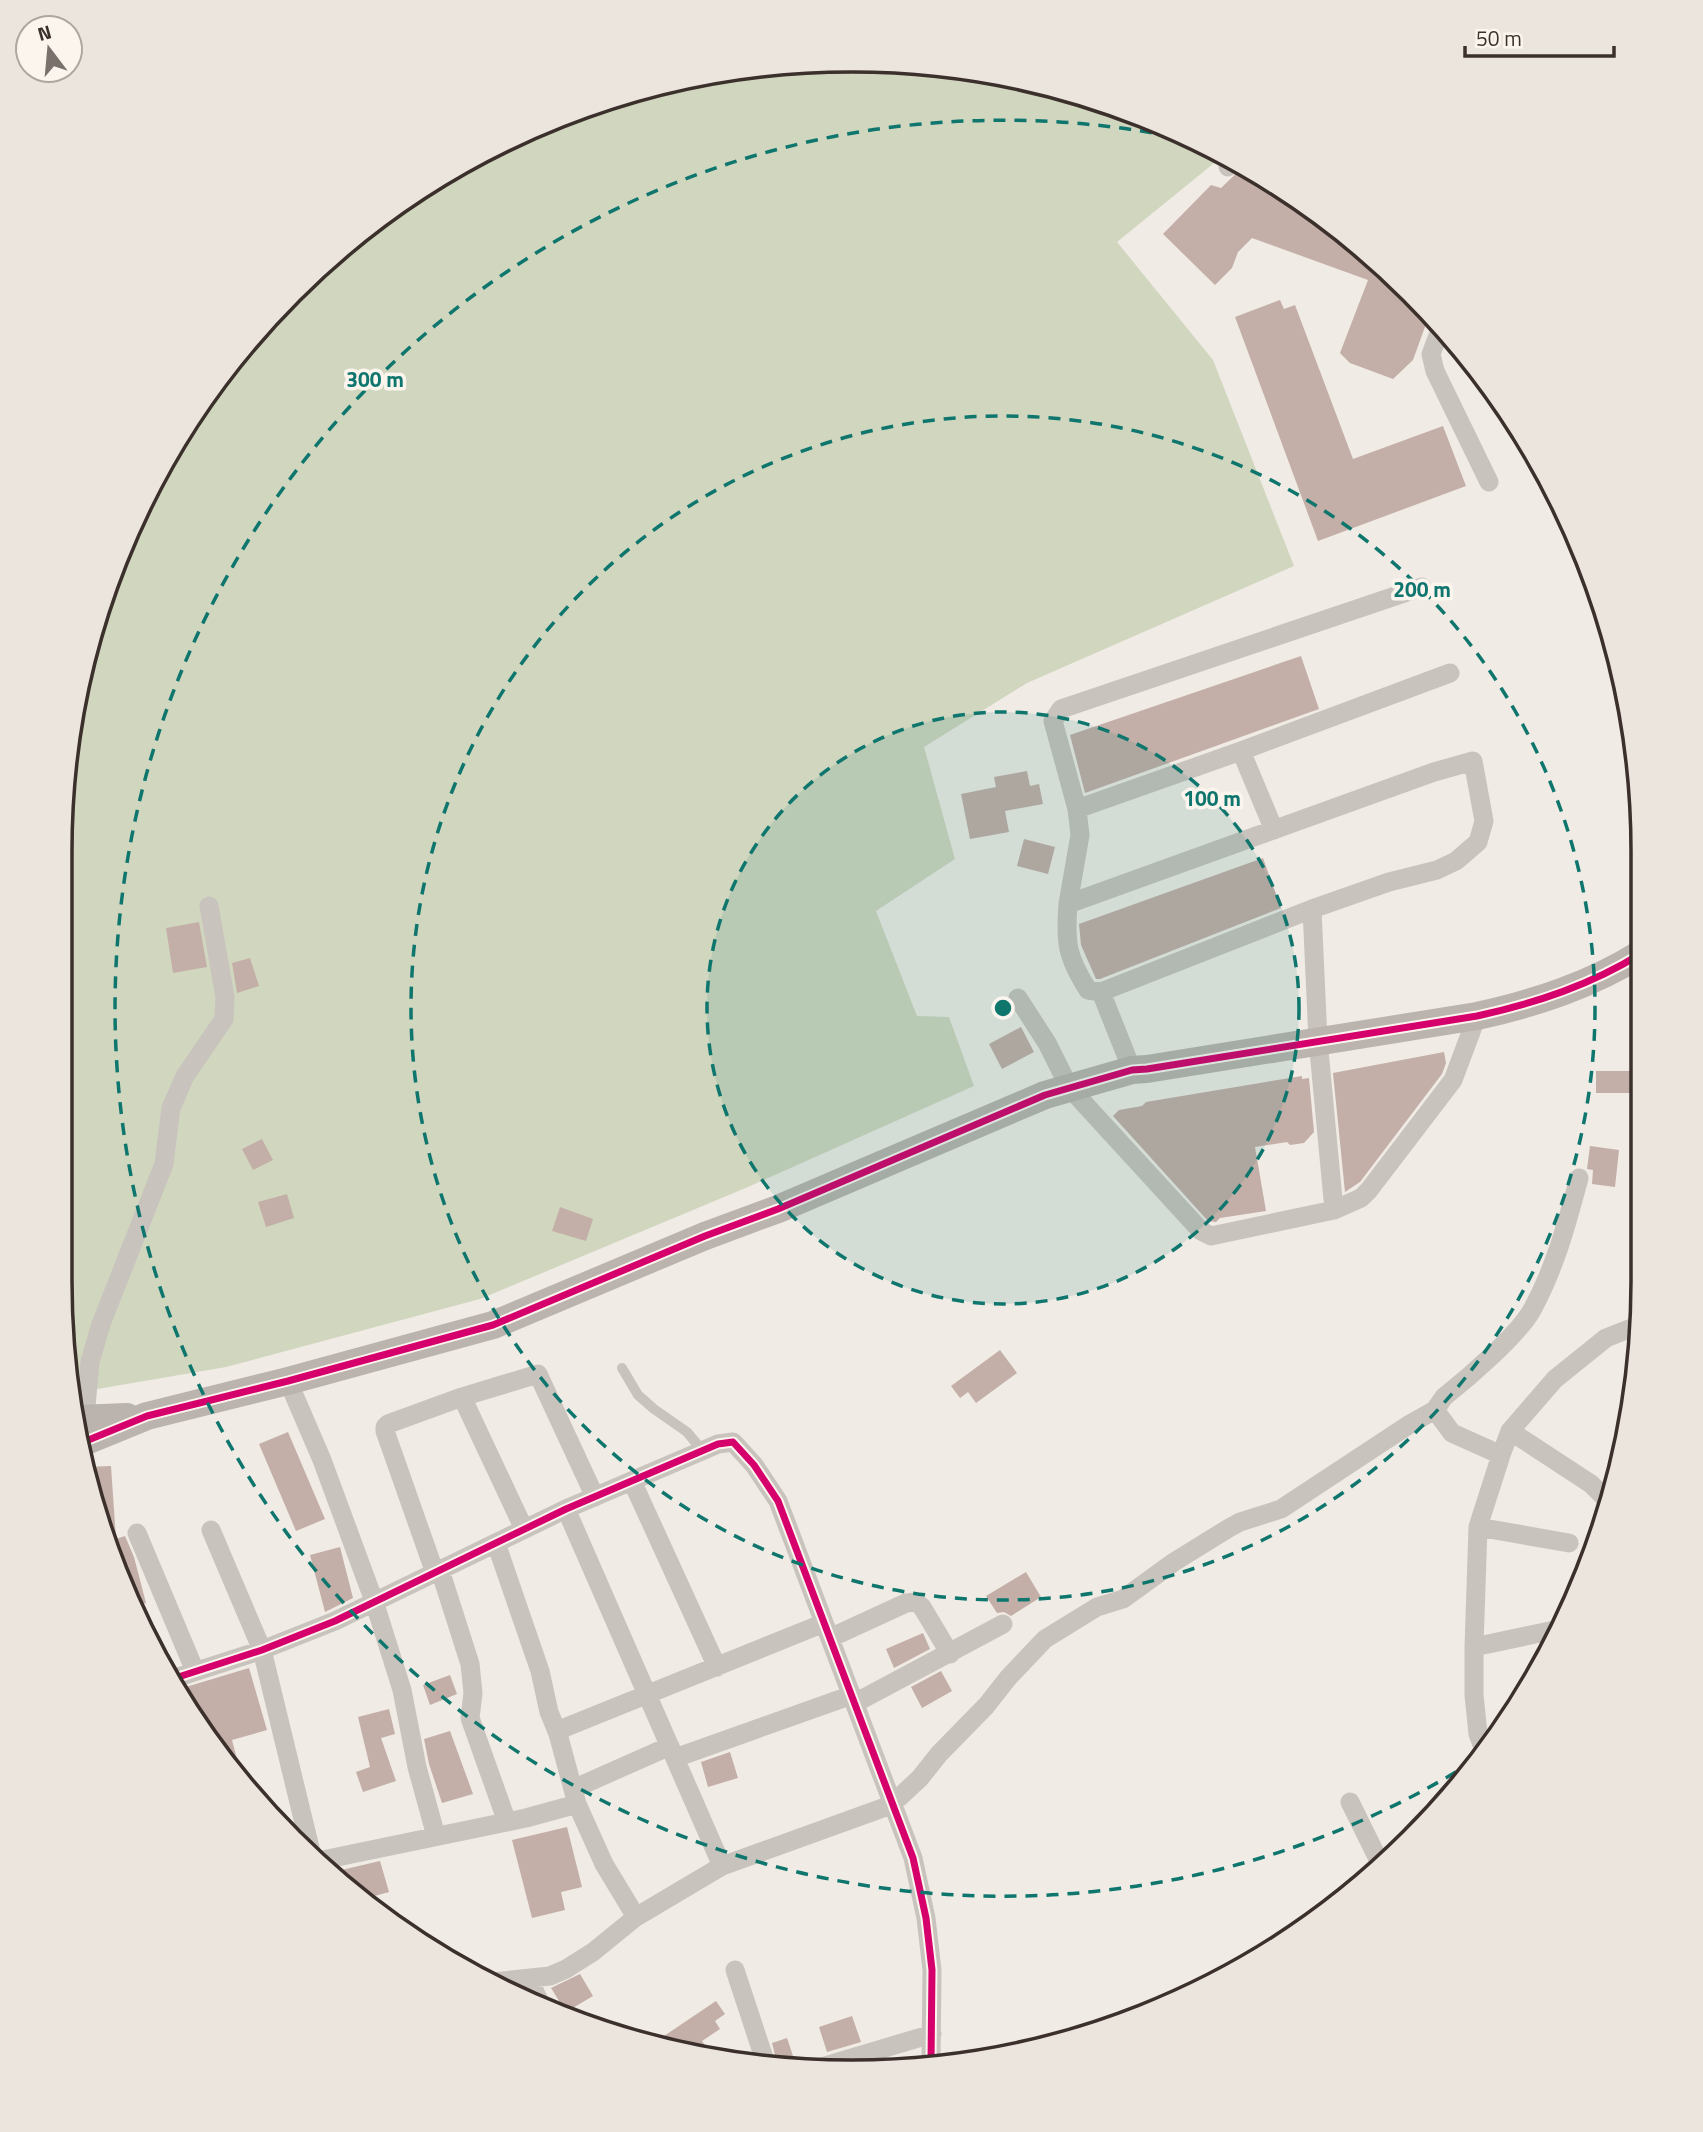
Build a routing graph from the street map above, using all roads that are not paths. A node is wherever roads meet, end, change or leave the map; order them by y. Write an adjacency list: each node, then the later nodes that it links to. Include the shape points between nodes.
1 (1438, 337): 2 (street, via 1431,354 1435,371)
2 (1489, 482)
3 (1422, 587): 6 (street, via 1061,709 1053,721)
4 (1450, 673): 5 (street)
5 (1241, 751): 6 (street); 7 (street)
6 (1077, 808): 8 (street, via 1080,835)
7 (1274, 830): 8 (street); 10 (street, via 1473,761 1484,821 1478,842 1437,870)
8 (1068, 904): 12 (street, via 1066,942 1076,970 1088,990)
9 (209, 905): 25 (street, via 225,997 224,1019 184,1076 171,1108 164,1164 101,1324)
10 (1312, 909): 12 (street); 15 (street)
11 (1631, 959): 14 (street, via 1554,996)
12 (1101, 992): 16 (street)
13 (1018, 998): 17 (street)
14 (1478, 1016): 15 (street); 19 (street, via 1453,1080 1369,1190)
15 (1318, 1040): 16 (street); 19 (street)
16 (1132, 1070): 17 (street)
17 (1069, 1087): 19 (street, via 1201,1231 1211,1236); 22 (street, via 533,1310)
18 (1579, 1178): 24 (street, via 1559,1251 1531,1311)
19 (1334, 1210)
20 (1630, 1329): 27 (street, via 1590,1348 1555,1379)
21 (622, 1368): 28 (lane, via 638,1395 687,1432)
22 (288, 1381): 26 (street); 41 (street)
23 (462, 1397): 32 (street, via 538,1374); 35 (street); 40 (street, via 385,1427)
24 (1436, 1410): 29 (street, via 1452,1433); 58 (street, via 1281,1509 1229,1528 1123,1599 1097,1607 1045,1639)
25 (83, 1411)
26 (86, 1426)
27 (1510, 1432): 29 (street); 31 (street)
28 (702, 1450): 30 (street); 43 (street, via 733,1442 754,1465 778,1500)
29 (1502, 1455): 34 (street)
30 (632, 1480): 32 (street); 48 (street)
31 (1601, 1494)
32 (595, 1497): 33 (street)
33 (566, 1509): 35 (street); 51 (street)
34 (1478, 1527): 39 (street); 45 (street)
35 (524, 1529): 38 (street)
36 (211, 1530): 46 (street)
37 (137, 1533): 49 (street)
38 (496, 1543): 40 (street); 53 (street)
39 (1569, 1543)
40 (437, 1571): 41 (street); 59 (street, via 470,1664 470,1718)
41 (374, 1601): 46 (street); 60 (street, via 402,1690)
42 (1003, 1624): 47 (street)
43 (827, 1631): 47 (street, via 916,1602); 48 (street); 52 (street)
44 (1548, 1631): 45 (street)
45 (1474, 1647): 54 (street)
46 (262, 1650): 49 (street); 61 (street)
47 (950, 1654): 52 (street)
48 (717, 1667): 51 (street)
49 (195, 1671): 50 (street)
50 (180, 1676)
51 (647, 1695): 53 (street); 55 (street)
52 (854, 1699): 55 (street); 58 (street)
53 (558, 1734): 56 (street)
54 (1480, 1741)
55 (672, 1752): 56 (street); 64 (street)
56 (575, 1797): 59 (street); 65 (street, via 604,1864)
57 (1350, 1802): 62 (street)
58 (891, 1805): 64 (street); 70 (street, via 913,1858 926,1918)
59 (507, 1822): 60 (street)
60 (436, 1836): 63 (street)
61 (308, 1840)
62 (1377, 1857)
63 (328, 1859)
64 (722, 1866): 65 (street)
65 (636, 1917): 67 (street, via 566,1969)
66 (735, 1970): 71 (street)
67 (529, 1979): 68 (street); 69 (street)
68 (509, 1981)
69 (535, 1993)
70 (932, 2034): 72 (street); 73 (street)
71 (763, 2055)
72 (931, 2056)
73 (845, 2060)

